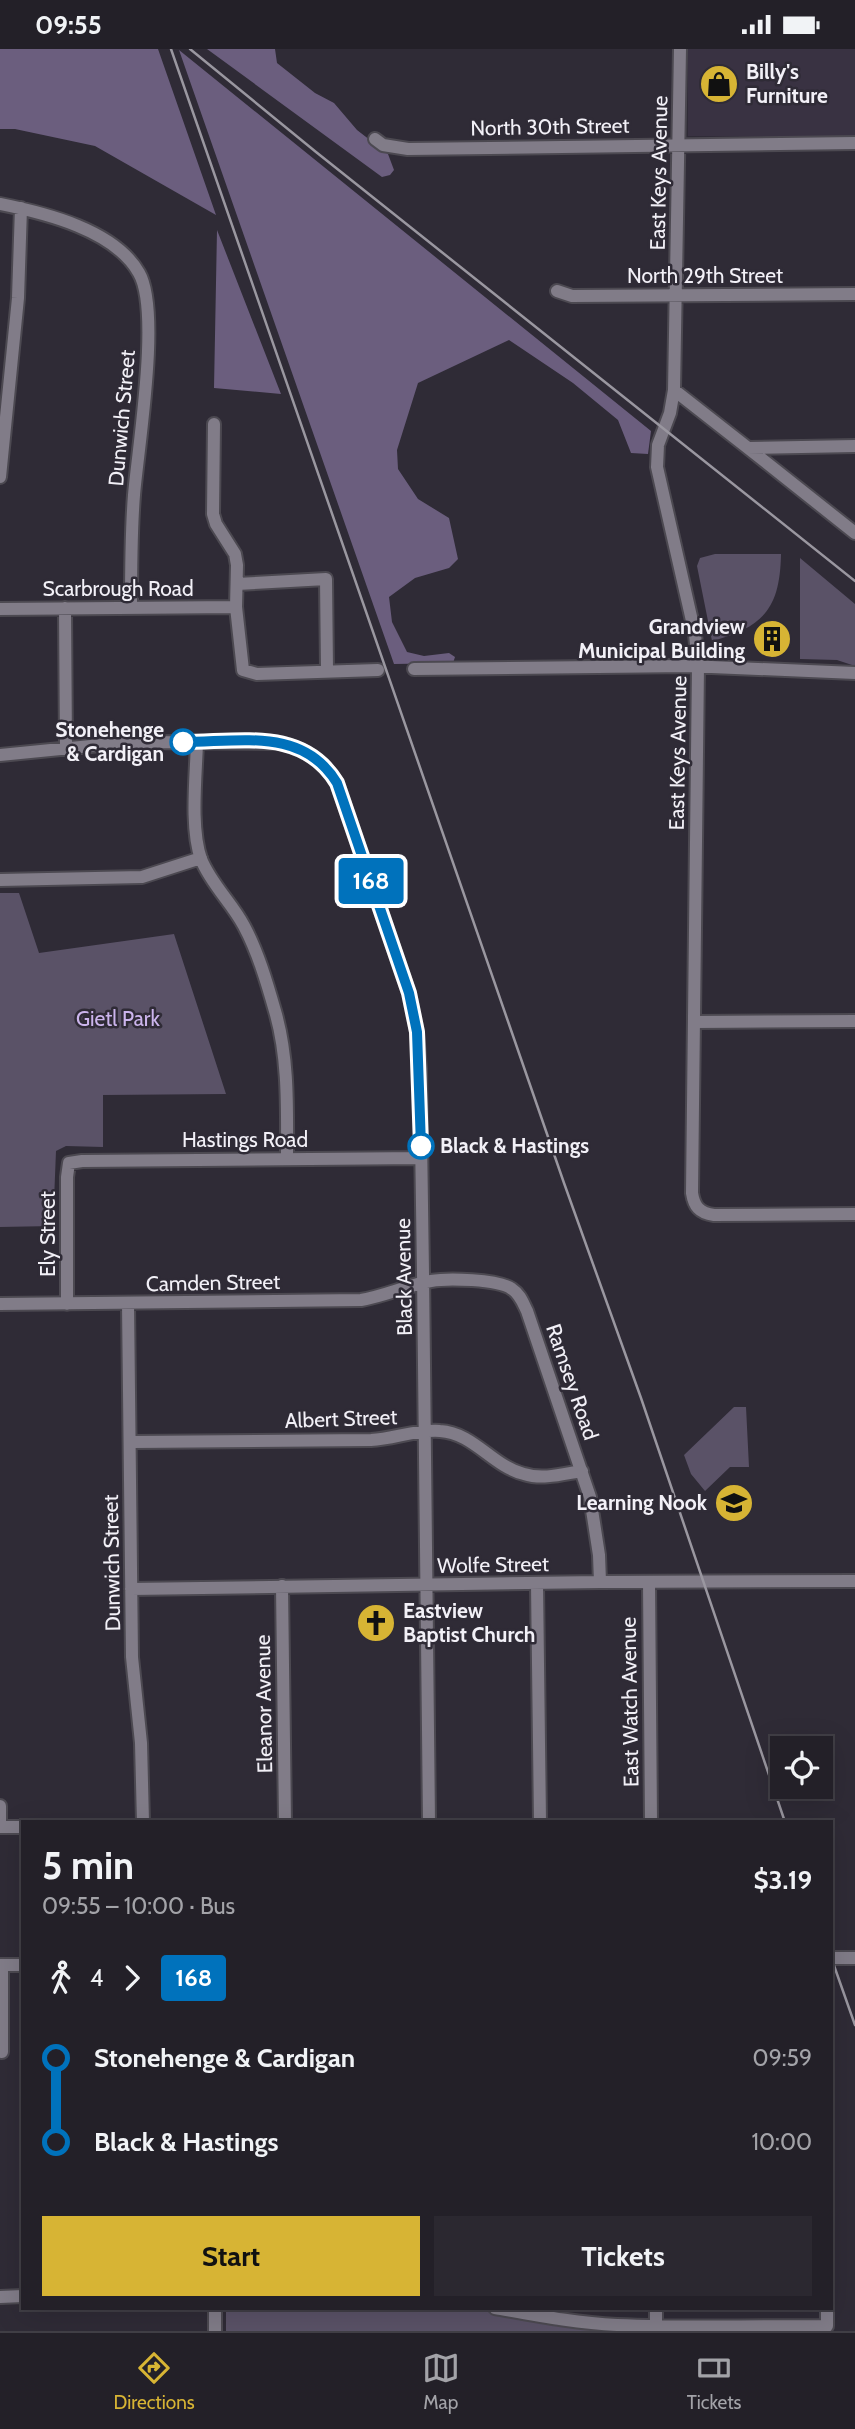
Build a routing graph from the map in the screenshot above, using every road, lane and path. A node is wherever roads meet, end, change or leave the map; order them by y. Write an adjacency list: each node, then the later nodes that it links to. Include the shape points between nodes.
1 (680, 49): 4 (street, East Keys Avenue)
2 (375, 139): 4 (street, North 30th Street, via 408,149)
3 (855, 143): 4 (street, North 30th Street)
4 (679, 145): 9 (street, East Keys Avenue)
5 (0, 204): 6 (street, Dunwich Street)
6 (21, 208): 14 (street, via 18,298); 17 (street, Dunwich Street, via 71,223 111,244 144,283 148,303 146,367 134,499)
7 (557, 291): 9 (street, North 29th Street, via 572,296)
8 (855, 294): 9 (street, North 29th Street)
9 (676, 296): 10 (street, East Keys Avenue)
10 (674, 390): 13 (street); 21 (street, East Keys Avenue, via 657,445 657,467 695,634)
11 (214, 424): 16 (street, via 213,514 235,554)
12 (855, 446): 13 (street)
13 (748, 447): 15 (street)
14 (0, 477)
15 (855, 533)
16 (237, 583): 18 (street); 23 (street, via 326,579)
17 (131, 607): 18 (street, Scarbrough Road); 19 (street, Scarbrough Road)
18 (236, 607): 23 (street, via 243,670 257,674)
19 (65, 608): 20 (street, Scarbrough Road); 27 (street)
20 (0, 609)
21 (698, 666): 22 (street); 25 (street); 31 (street, East Keys Avenue)
22 (414, 669)
23 (327, 670): 24 (street)
24 (378, 670)
25 (855, 673)
26 (197, 742): 27 (street, via 131,742); 29 (street, via 196,829); 33 (street, Black Avenue, via 299,747 322,762 337,783 409,993 418,1045)
27 (66, 749): 28 (street)
28 (0, 755)
29 (201, 858): 30 (street, via 142,877); 34 (street, via 244,926 275,1009 285,1060)
30 (0, 880)
31 (695, 1021): 32 (street); 36 (street, East Keys Avenue, via 691,1183 694,1202 701,1211 713,1215)
32 (855, 1021)
33 (421, 1158): 34 (street, Hastings Road); 37 (street, Black Avenue)
34 (288, 1159): 35 (street, Hastings Road)
35 (69, 1164): 40 (street, Ely Street)
36 (855, 1214)
37 (423, 1283): 38 (street, Camden Street, via 362,1300); 41 (street, Black Avenue); 43 (street, Ramsey Road, via 490,1281 513,1289 520,1297)
38 (128, 1303): 40 (street, Camden Street); 42 (street, Dunwich Street)
39 (0, 1304): 40 (street, Camden Street)
40 (67, 1304)
41 (425, 1431): 42 (street, Albert Street, via 375,1440); 43 (street, Albert Street, via 466,1438 522,1474); 48 (street, Black Avenue)
42 (130, 1442): 50 (street, Dunwich Street)
43 (582, 1471): 45 (street, Ramsey Road, via 596,1527)
44 (855, 1581): 46 (street, Wolfe Street)
45 (600, 1582): 46 (street, Wolfe Street); 47 (street, Wolfe Street)
46 (649, 1582): 56 (street, East Watch Avenue)
47 (537, 1584): 48 (street, Wolfe Street); 55 (street)
48 (426, 1585): 49 (street, Wolfe Street); 54 (street, Black Avenue)
49 (282, 1586): 50 (street, Wolfe Street); 53 (street, Eleanor Avenue)
50 (131, 1589): 52 (street, Dunwich Street)
51 (0, 1806): 57 (street)
52 (143, 1820)
53 (285, 1820)
54 (429, 1820)
55 (540, 1820)
56 (651, 1820)
57 (0, 1827): 58 (street)
58 (21, 1827)
59 (833, 1958): 60 (street)
60 (855, 1958)
61 (1, 1965): 62 (street); 63 (street)
62 (21, 1965)
63 (2, 2052)
64 (21, 2296): 65 (street)
65 (0, 2297)
66 (215, 2310): 71 (street)
67 (506, 2310): 70 (street, via 615,2325)
68 (656, 2310): 70 (street)
69 (827, 2310): 70 (street, via 827,2326)
70 (656, 2325)
71 (215, 2331)

